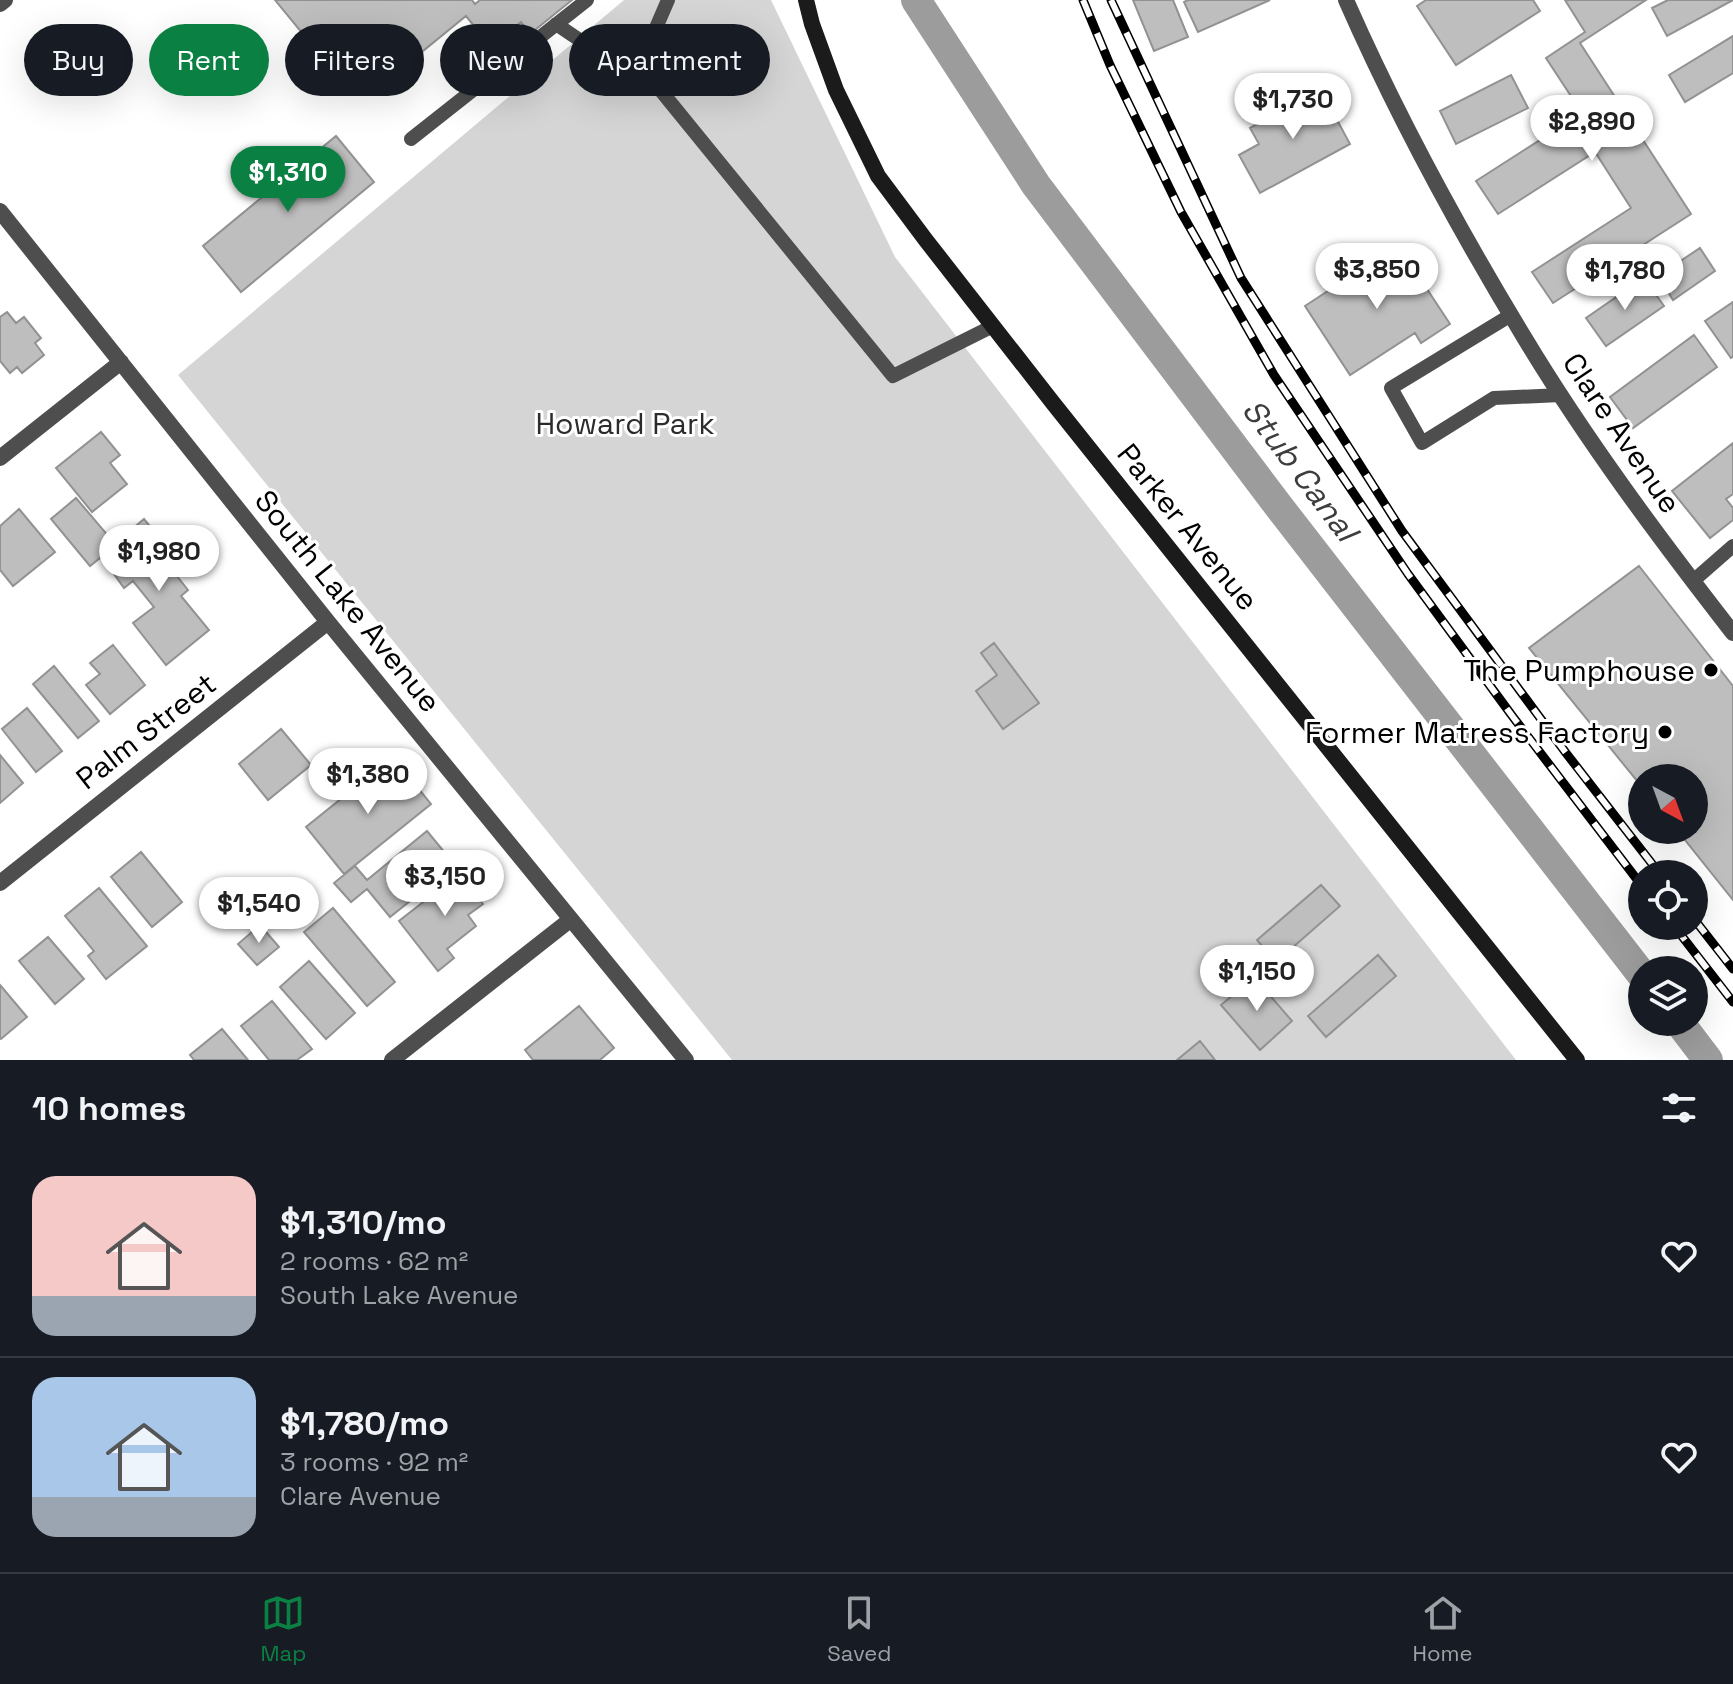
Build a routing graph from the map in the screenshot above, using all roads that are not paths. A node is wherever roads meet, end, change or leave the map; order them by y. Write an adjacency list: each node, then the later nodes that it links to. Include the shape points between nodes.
1 (5, 0): 6 (street)
2 (587, 0): 7 (lane)
3 (668, 0): 8 (lane)
4 (806, 0): 14 (street, Parker Avenue, via 836,90 878,176)
5 (1346, 0): 13 (street, Clare Avenue, via 1435,184)
6 (0, 4)
7 (556, 24): 9 (lane); 11 (lane)
8 (658, 24)
9 (569, 33)
10 (665, 96): 14 (lane, via 893,376)
11 (411, 139)
12 (0, 211): 15 (street, South Lake Avenue)
13 (1511, 315): 16 (street, Clare Avenue); 16 (lane, via 1391,388 1422,443 1494,398)
14 (993, 326): 26 (street, Parker Avenue)
15 (121, 362): 17 (street); 20 (street, South Lake Avenue)
16 (1561, 395): 19 (street, Clare Avenue)
17 (0, 458)
18 (1733, 546): 19 (lane)
19 (1693, 581): 21 (street, Clare Avenue)
20 (328, 622): 22 (street, Palm Street); 23 (street, South Lake Avenue)
21 (1733, 633)
22 (0, 883)
23 (570, 920): 24 (street); 25 (street, South Lake Avenue)
24 (392, 1060)
25 (686, 1060)
26 (1577, 1060)

